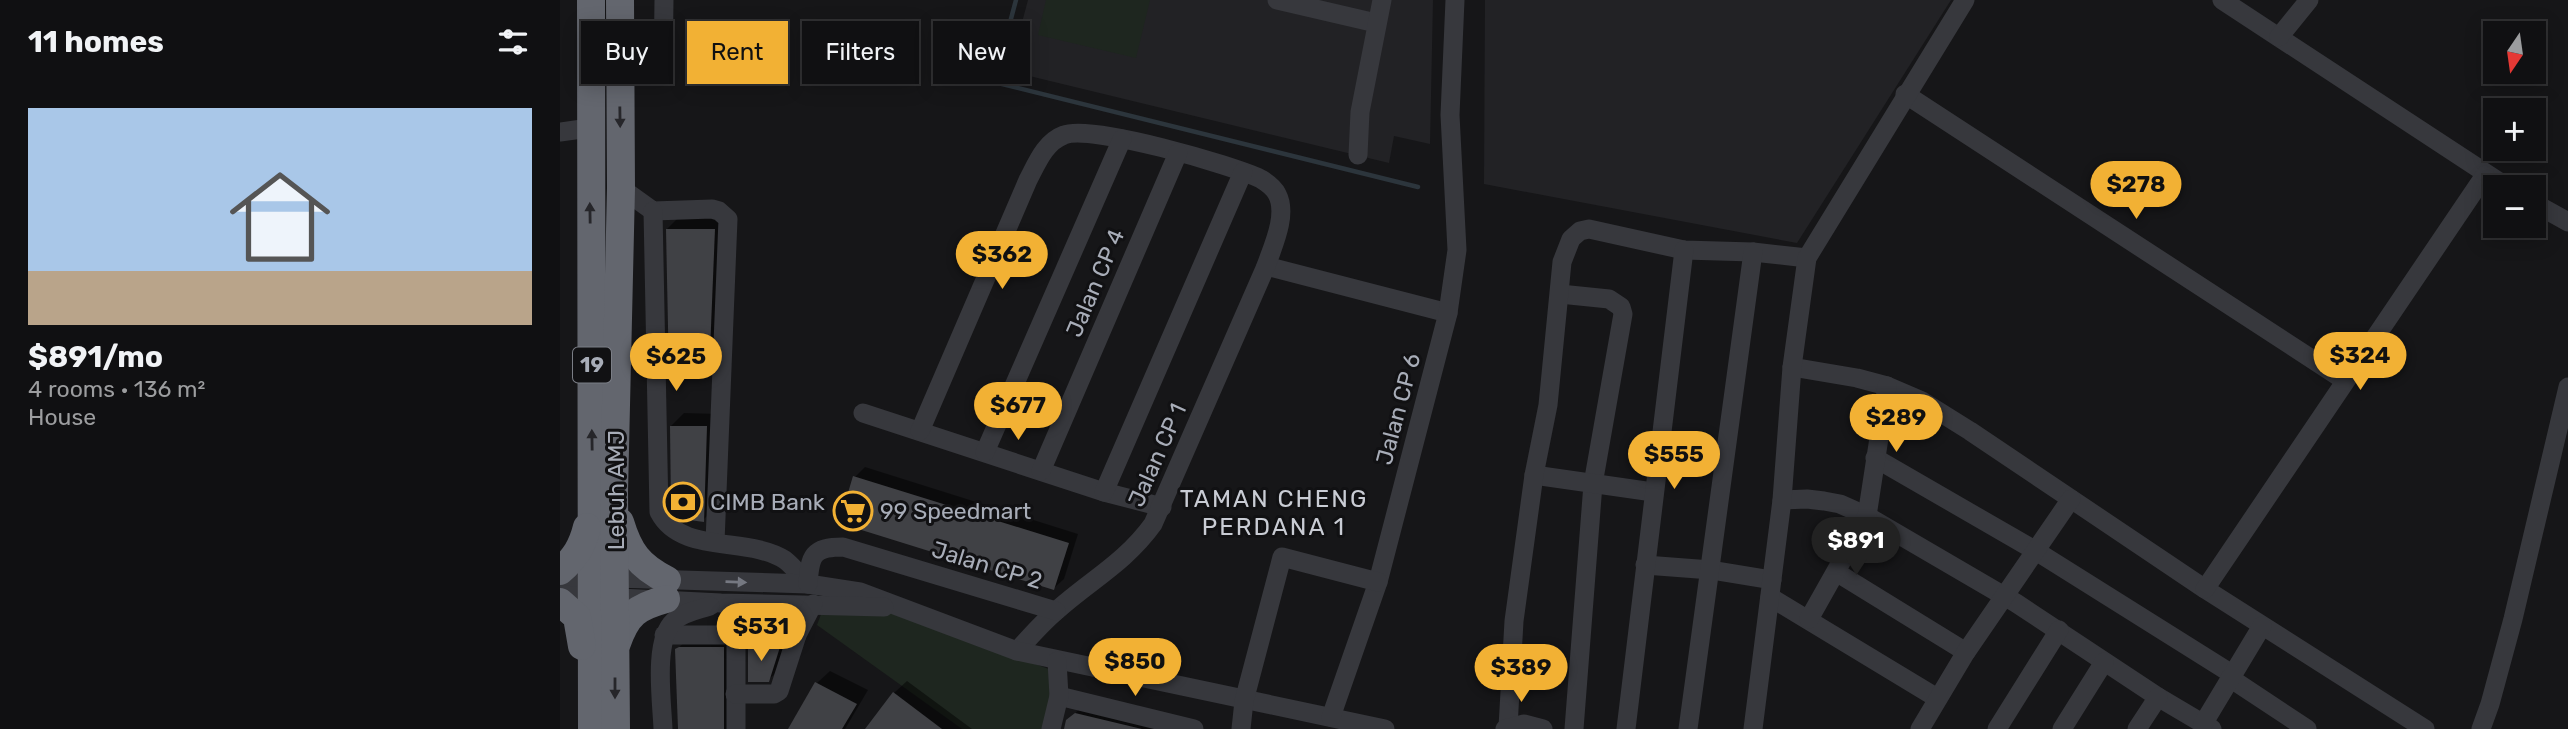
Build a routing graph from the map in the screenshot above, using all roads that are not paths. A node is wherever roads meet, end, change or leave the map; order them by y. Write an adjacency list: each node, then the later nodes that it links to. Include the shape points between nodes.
1 (591, 0): 16 (highway, Lebuh AMJ / 19)
2 (620, 0): 10 (highway, Lebuh AMJ / 19)
3 (664, 0): 11 (street)
4 (1277, 0): 12 (street)
5 (1382, 0): 12 (street)
6 (1455, 0): 33 (street, Jalan CP 6, via 1450,115 1457,250)
7 (1965, 0): 15 (street)
8 (2222, 0): 13 (street)
9 (2309, 0): 13 (street)
10 (620, 21)
11 (664, 21)
12 (1376, 23): 20 (street, via 1360,112)
13 (2279, 37): 22 (street)
14 (620, 84): 24 (highway, Lebuh AMJ / 19, one-way to 24)
15 (1905, 94): 30 (street); 35 (street)
16 (589, 128): 17 (street); 45 (highway, Lebuh AMJ / 19, one-way to 16)
17 (560, 132)
18 (1122, 139): 19 (street); 39 (street, via 1066,134 1050,143 1028,180); 40 (street)
19 (1178, 153): 21 (street); 42 (street, Jalan CP 4)
20 (1358, 155)
21 (1243, 172): 31 (street, Jalan CP 1, via 1265,181 1277,194 1278,233); 46 (street)
22 (2485, 175)
23 (2483, 178): 35 (street)
24 (621, 188): 26 (street); 45 (highway, Lebuh AMJ / 19)
25 (2546, 210): 27 (street)
26 (653, 211): 52 (street, via 659,512 675,531); 52 (street, via 712,209 728,219)
27 (2568, 222)
28 (1684, 250): 29 (street); 32 (street, via 1589,229 1580,231 1566,249); 47 (street)
29 (1753, 252): 30 (street); 55 (street)
30 (1807, 258): 34 (street)
31 (1266, 267): 33 (street); 50 (street, Jalan CP 1)
32 (1560, 294): 43 (street, via 1548,405); 44 (street, via 1609,299 1623,314)
33 (1448, 313): 59 (street, Jalan CP 6)
34 (1792, 367): 36 (street); 49 (street)
35 (2344, 380): 63 (street)
36 (1887, 386): 41 (street); 48 (street, via 1947,415)
37 (2568, 387): 109 (street, via 2514,619)
38 (863, 413): 39 (street)
39 (920, 431): 40 (street)
40 (985, 452): 42 (street)
41 (1875, 458): 51 (street); 53 (street)
42 (1041, 471): 46 (street)
43 (1534, 475): 44 (street); 89 (street, via 1514,621)
44 (1594, 484): 47 (street); 99 (street)
45 (603, 492): 56 (highway, via 584,541); 60 (highway, Lebuh AMJ / 19); 62 (highway, via 631,550)
46 (1104, 492): 50 (street)
47 (1653, 492): 54 (street)
48 (2071, 499): 53 (street); 63 (street)
49 (1782, 500): 51 (street, via 1840,504); 61 (street)
50 (1162, 507): 69 (street, Jalan CP 1, via 1139,544)
51 (1867, 516): 57 (street); 66 (street)
52 (715, 542): 64 (street, via 786,561)
53 (2036, 551): 66 (street); 81 (street)
54 (1645, 565): 55 (street); 100 (street)
55 (1711, 570): 61 (street); 101 (street)
56 (560, 571)
57 (1836, 572): 70 (street); 78 (street)
58 (560, 579): 60 (street)
59 (1378, 582): 86 (street, via 1282,557); 87 (street, Jalan CP 6)
60 (604, 587): 62 (street); 65 (street); 76 (highway, Lebuh AMJ / 19); 90 (highway, Lebuh AMJ / 19)
61 (1771, 588): 70 (street); 102 (street)
62 (667, 589): 64 (street, one-way to 64); 68 (street); 76 (highway, via 636,611 622,628)
63 (2205, 589): 71 (street)
64 (810, 594): 68 (street); 69 (street, Jalan CP 2, via 813,555 843,547); 75 (street); 77 (street, via 902,608)
65 (560, 595)
66 (2005, 596): 72 (street); 78 (street)
67 (560, 602): 90 (highway, via 576,617 580,631)
68 (721, 603): 74 (street, via 688,612)
69 (1056, 611): 77 (street, Jalan CP 1)
70 (1809, 619): 85 (street)
71 (2262, 626): 81 (street); 108 (street)
72 (2059, 630): 80 (street); 104 (street)
73 (736, 634): 74 (street); 75 (street); 82 (street)
74 (664, 635): 92 (street)
75 (796, 635): 82 (street, via 779,691)
76 (615, 650): 91 (highway, Lebuh AMJ / 19, one-way to 91)
77 (1017, 651): 79 (street)
78 (1966, 652): 85 (street)
79 (1056, 661): 83 (street); 86 (street)
80 (2104, 662): 84 (street); 105 (street)
81 (2231, 676): 88 (street); 107 (street)
82 (735, 694): 93 (street)
83 (1059, 695): 94 (street); 95 (street)
84 (2158, 697): 88 (street); 106 (street)
85 (1937, 698): 103 (street)
86 (1244, 701): 87 (street); 96 (street)
87 (1331, 717): 97 (street)
88 (2208, 727)
89 (1506, 728): 98 (street, via 1524,724)
90 (590, 729)
91 (615, 729)
92 (663, 729)
93 (736, 729)
94 (1051, 729)
95 (1194, 729)
96 (1241, 729)
97 (1385, 729)
98 (1543, 729)
99 (1574, 729)
100 (1626, 729)
101 (1688, 729)
102 (1753, 729)
103 (1920, 729)
104 (1997, 729)
105 (2062, 729)
106 (2137, 729)
107 (2307, 729)
108 (2424, 729)
109 (2481, 729)

